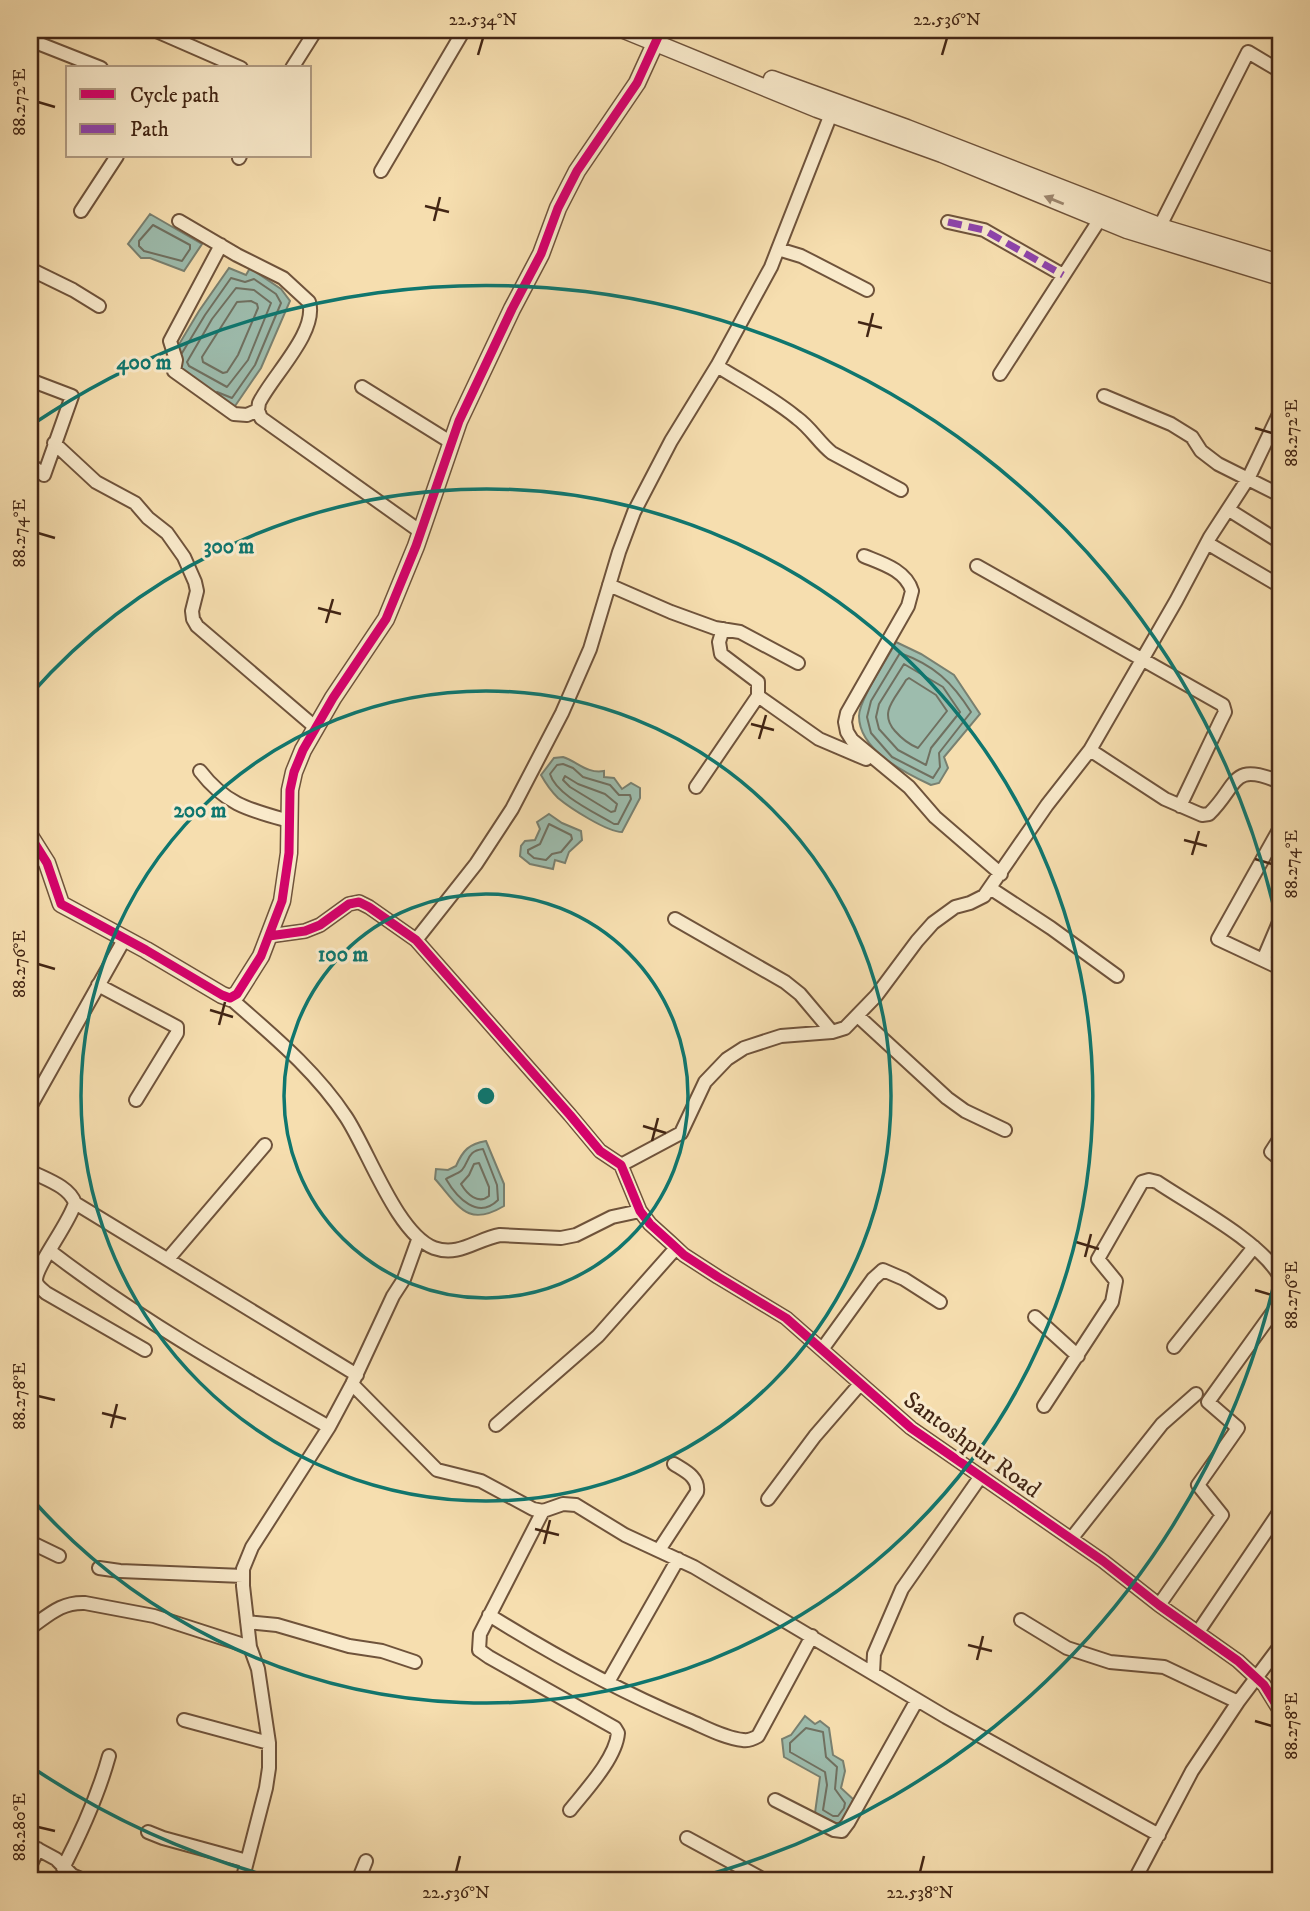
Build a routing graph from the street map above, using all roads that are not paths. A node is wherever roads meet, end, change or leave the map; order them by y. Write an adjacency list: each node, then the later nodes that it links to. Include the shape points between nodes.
1 (154, 30): 8 (street)
2 (316, 30): 9 (street)
3 (464, 30): 13 (street)
4 (624, 30): 5 (street)
5 (654, 35): 11 (street); 18 (street); 35 (street, via 638,83 577,171)
6 (30, 40): 7 (street)
7 (96, 66)
8 (236, 66)
9 (293, 66)
10 (1280, 71): 18 (street, via 1248,52)
11 (831, 114): 15 (street, one-way to 11); 20 (street)
12 (116, 158): 14 (street)
13 (381, 171)
14 (81, 211)
15 (1100, 219): 23 (street); 24 (street)
16 (179, 221): 19 (street)
17 (948, 222): 23 (street, via 984,230)
18 (1160, 226): 21 (street)
19 (221, 246): 32 (street, via 283,278 302,293 311,308 297,344 264,392); 32 (street, via 170,341 174,371 234,414)
20 (778, 249): 25 (street); 27 (street)
21 (1280, 263)
22 (30, 269): 26 (street)
23 (1063, 275): 28 (street)
24 (1280, 278)
25 (867, 289)
26 (99, 306)
27 (717, 366): 38 (street, via 795,416 832,453); 46 (street, via 634,512)
28 (1000, 374)
29 (30, 380): 34 (street, via 72,396)
30 (362, 387): 35 (street)
31 (1104, 396): 37 (street, via 1171,424 1192,437 1218,464)
32 (258, 410): 41 (street, via 267,424)
33 (1280, 412): 37 (street)
34 (54, 443): 36 (street, via 44,475); 52 (street, via 96,482 135,503 167,533 195,582 192,611 197,626)
35 (452, 443): 41 (street)
36 (30, 464)
37 (1249, 478): 39 (street); 40 (street)
38 (901, 490)
39 (1280, 495)
40 (1229, 510): 42 (street); 43 (street)
41 (421, 532): 52 (street, via 386,618)
42 (1280, 542)
43 (1207, 543): 47 (street); 49 (street)
44 (864, 556): 54 (street, via 891,567 912,591 845,722 852,740)
45 (977, 566): 49 (street)
46 (609, 585): 48 (street); 68 (street, via 575,684 512,809)
47 (1280, 586)
48 (723, 629): 50 (street, via 753,637); 51 (street, via 721,654 758,682)
49 (1142, 660): 53 (street); 58 (street, via 1223,705 1225,712)
50 (797, 663)
51 (758, 696): 54 (street, via 819,738); 57 (street)
52 (315, 727): 59 (street, via 294,772)
53 (1090, 750): 58 (street); 62 (street)
54 (878, 764): 62 (street, via 909,787 935,817)
55 (200, 771): 59 (street, via 239,806)
56 (1280, 782): 58 (street, via 1248,773 1240,776 1209,814)
57 (696, 787)
58 (1180, 806)
59 (289, 821): 66 (street, via 286,882)
60 (1280, 828): 69 (street, via 1218,939)
61 (30, 836): 67 (street, via 47,863 61,904)
62 (1001, 874): 63 (street)
63 (990, 888): 71 (street); 74 (street, via 984,896 955,907 933,923)
64 (676, 919): 75 (street, via 785,982)
65 (1280, 920): 69 (street)
66 (269, 936): 68 (street, via 320,925 359,902); 73 (street, via 261,956)
67 (125, 938): 72 (street); 73 (street)
68 (416, 940): 82 (street, via 600,1151)
69 (1263, 960): 70 (street)
70 (1280, 968)
71 (1117, 976)
72 (98, 985): 76 (street, via 177,1027); 77 (street)
73 (230, 999): 86 (street, via 301,1062 326,1091)
74 (859, 1017): 75 (street); 78 (street, via 947,1098)
75 (832, 1032): 82 (street, via 781,1036 744,1048 705,1082 681,1133)
76 (136, 1100)
77 (30, 1107)
78 (1005, 1130)
79 (1280, 1138): 81 (street, via 1271,1152)
80 (265, 1145): 90 (street)
81 (1280, 1159)
82 (621, 1165): 85 (street)
83 (30, 1171): 84 (street, via 72,1195)
84 (75, 1203): 89 (street); 90 (street)
85 (640, 1211): 86 (street, via 561,1238 500,1235 451,1251); 88 (street, Santoshpur Road)
86 (418, 1240): 99 (street)
87 (1254, 1247): 91 (street); 95 (street); 98 (street, via 1157,1182 1142,1182 1100,1252 1100,1264 1114,1275 1116,1288)
88 (676, 1248): 96 (street, Santoshpur Road, via 786,1318); 103 (street, via 598,1336)
89 (50, 1251): 97 (street, via 38,1271 38,1286); 104 (street, via 105,1292)
90 (169, 1259): 99 (street)
91 (1280, 1277)
92 (940, 1302): 96 (street, via 883,1270)
93 (1280, 1302): 117 (street, via 1208,1402 1238,1428 1198,1485 1222,1515)
94 (1035, 1317): 98 (street)
95 (1174, 1347)
96 (823, 1348): 100 (street, Santoshpur Road)
97 (145, 1350)
98 (1078, 1356): 102 (street)
99 (355, 1380): 104 (street); 108 (street, via 437,1469 481,1481)
100 (860, 1384): 106 (street, Santoshpur Road, via 911,1428); 107 (street)
101 (1196, 1394): 110 (street, via 1162,1424)
102 (1044, 1406)
103 (496, 1426)
104 (329, 1427): 116 (street, via 251,1547)
105 (674, 1464): 112 (street, via 696,1479 697,1492)
106 (981, 1476): 110 (street, Santoshpur Road); 127 (street, via 902,1589 874,1654)
107 (768, 1499)
108 (543, 1510): 112 (street, via 576,1505); 118 (street)
109 (1280, 1511): 122 (street)
110 (1071, 1539): 117 (street, Santoshpur Road)
111 (30, 1542): 113 (street)
112 (659, 1550): 114 (street)
113 (59, 1556)
114 (678, 1559): 123 (street); 129 (street)
115 (99, 1568): 116 (street)
116 (243, 1576): 120 (street)
117 (1159, 1605): 122 (street, Santoshpur Road)
118 (489, 1615): 129 (street); 137 (street, via 480,1634 480,1650 618,1733 614,1749)
119 (1021, 1620): 131 (street, via 1075,1651 1110,1662 1164,1667)
120 (247, 1622): 125 (street); 126 (street, via 277,1625)
121 (30, 1628): 125 (street, via 57,1608 85,1603 154,1616)
122 (1198, 1632): 128 (street, Santoshpur Road)
123 (812, 1636): 127 (street); 129 (street, via 753,1740 727,1736)
124 (1280, 1646): 128 (street)
125 (250, 1647): 134 (street, via 258,1669)
126 (415, 1662)
127 (873, 1673): 130 (street)
128 (1256, 1676): 131 (street); 132 (street, Santoshpur Road)
129 (608, 1682)
130 (917, 1700): 136 (street, via 842,1831); 139 (street)
131 (1238, 1702): 139 (street, via 1192,1771)
132 (1279, 1707)
133 (184, 1720): 134 (street)
134 (269, 1742): 142 (street, via 266,1788)
135 (109, 1756): 145 (street)
136 (775, 1800)
137 (570, 1810)
138 (148, 1832): 142 (street)
139 (1158, 1835): 150 (street)
140 (687, 1838): 149 (street)
141 (34, 1847): 144 (street); 145 (street, via 55,1859)
142 (247, 1861): 147 (street)
143 (366, 1861): 148 (street)
144 (30, 1866)
145 (63, 1873): 146 (street)
146 (86, 1881)
147 (242, 1881)
148 (358, 1881)
149 (766, 1881)
150 (1133, 1881)

